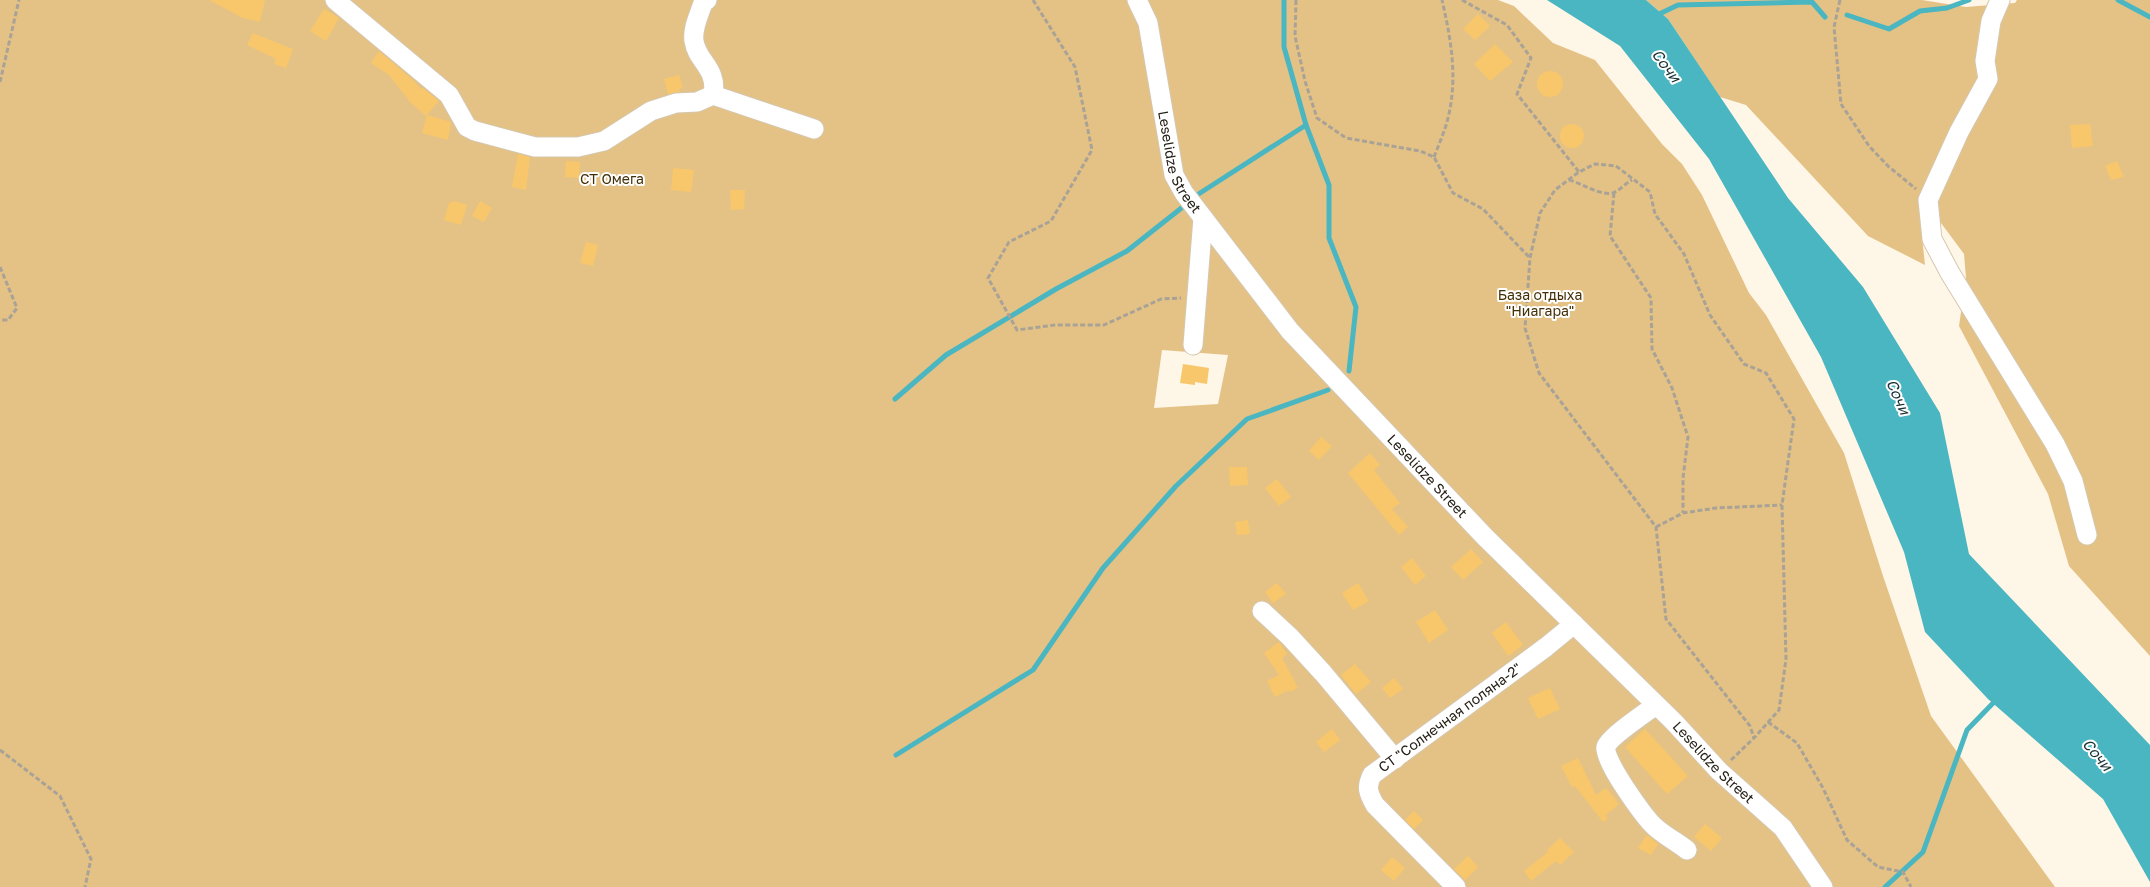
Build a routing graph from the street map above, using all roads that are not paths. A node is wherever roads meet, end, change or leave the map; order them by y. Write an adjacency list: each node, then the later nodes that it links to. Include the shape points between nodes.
1 (335, 0): 5 (street, via 449,95 466,126 535,148 578,147 604,141 651,111 676,103 697,102)
2 (707, 0): 5 (street, via 703,3 694,32 694,43 710,71 714,84)
3 (1137, 0): 7 (street, Leselidze Street, via 1148,23 1174,175)
4 (2000, 0): 9 (street, via 1991,21 1985,61 1988,79 1928,200 1932,239 2055,444 2073,481)
5 (712, 95): 6 (street)
6 (814, 129)
7 (1203, 218): 8 (street); 11 (street, Leselidze Street, via 1290,331 1484,537)
8 (1193, 345)
9 (2087, 535)
10 (1262, 611): 13 (street, via 1323,673)
11 (1574, 624): 12 (street, Leselidze Street); 13 (street, СТ "Солнечная поляна-2")
12 (1656, 705): 14 (street, via 1612,738 1606,754 1616,774 1654,827); 16 (street, Leselidze Street, via 1719,772 1783,828)
13 (1395, 759): 15 (street, СТ "Солнечная поляна-2", via 1372,775 1368,793 1375,805)
14 (1687, 850)
15 (1456, 887)
16 (1823, 887)

